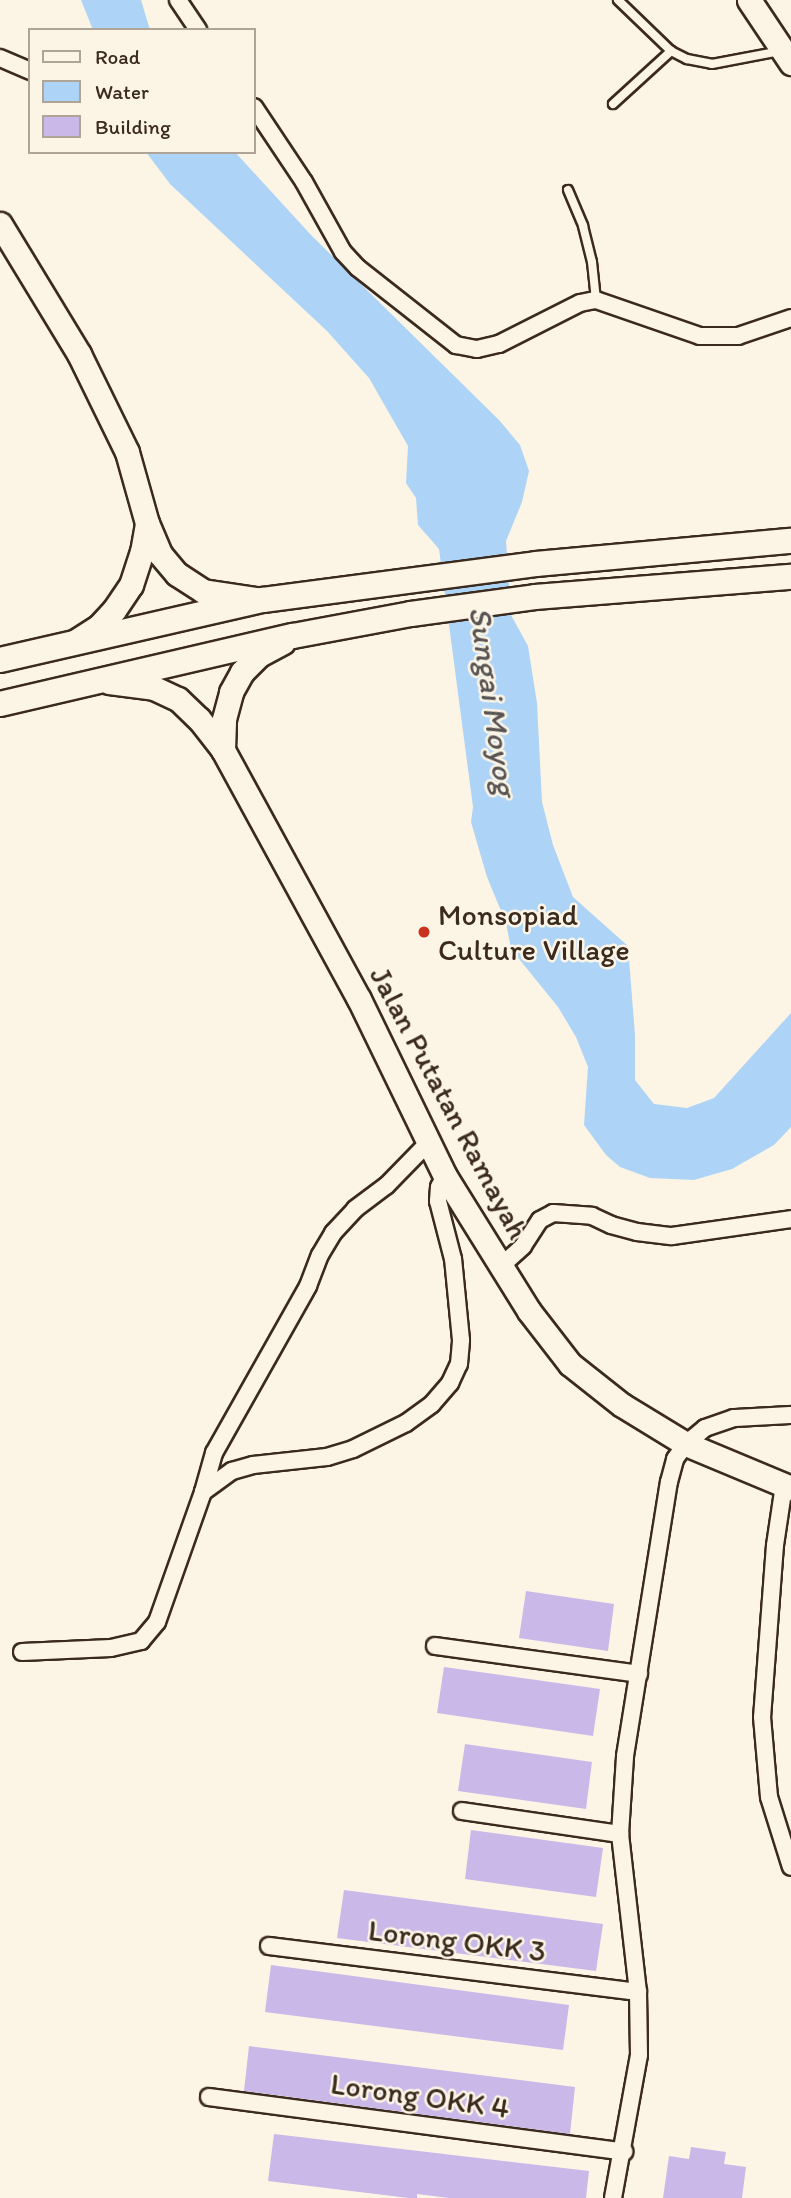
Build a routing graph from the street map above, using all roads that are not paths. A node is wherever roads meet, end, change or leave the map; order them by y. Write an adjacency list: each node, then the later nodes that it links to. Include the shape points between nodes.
1 (178, 0): 4 (street)
2 (618, 0): 5 (lane)
3 (750, 0): 6 (main road)
4 (197, 28)
5 (671, 51): 6 (lane, via 687,60 712,64); 9 (lane)
6 (787, 57)
7 (0, 58): 8 (street)
8 (28, 70)
9 (613, 104)
10 (256, 110): 13 (street, via 343,252 450,342 462,348 485,348 580,303)
11 (568, 190): 13 (lane, via 583,226)
12 (0, 224): 15 (main road, via 79,354 127,452)
13 (596, 300): 14 (street, via 700,336 738,336)
14 (791, 318)
15 (147, 523): 18 (main road, via 160,554 177,574 203,591); 20 (main road, via 131,585 99,626)
16 (791, 541): 18 (main road, via 536,564)
17 (791, 577): 19 (main road, via 535,597)
18 (263, 600): 20 (main road)
19 (293, 636): 22 (main road); 24 (main road, via 259,655 242,672 223,719)
20 (72, 643): 21 (main road)
21 (0, 660)
22 (92, 682): 23 (main road); 24 (main road, Jalan Putatan Ramayah, via 154,688 178,699)
23 (0, 704)
24 (223, 750): 25 (main road, Jalan Putatan Ramayah, via 359,999)
25 (427, 1144): 26 (main road, Jalan Putatan Ramayah); 32 (street, via 355,1209 326,1244 308,1286 214,1453)
26 (445, 1176): 28 (main road, Jalan Putatan Ramayah); 32 (street, via 438,1201 453,1259 461,1340 459,1364 450,1383 432,1404 405,1423 353,1449 232,1471)
27 (791, 1219): 28 (street, via 672,1236 637,1232 592,1216 553,1213 540,1220 523,1246)
28 (500, 1267): 30 (main road, Jalan Putatan Ramayah, via 570,1364 622,1405)
29 (791, 1415): 30 (street, via 734,1418 705,1428)
30 (686, 1444): 31 (main road, Jalan Putatan Ramayah); 35 (street, via 675,1459 669,1482)
31 (787, 1487): 38 (street, via 762,1688 762,1731 769,1797)
32 (203, 1492): 34 (street, via 157,1622 141,1641 111,1648)
33 (435, 1646): 35 (street)
34 (22, 1652)
35 (639, 1674): 37 (street, via 625,1756)
36 (462, 1811): 37 (street)
37 (620, 1834): 40 (street)
38 (791, 1867)
39 (269, 1946): 40 (street, Lorong OKK 3)
40 (638, 1992): 42 (street, via 639,2055)
41 (209, 2097): 42 (street, Lorong OKK 4)
42 (624, 2152): 43 (street)
43 (614, 2198)

